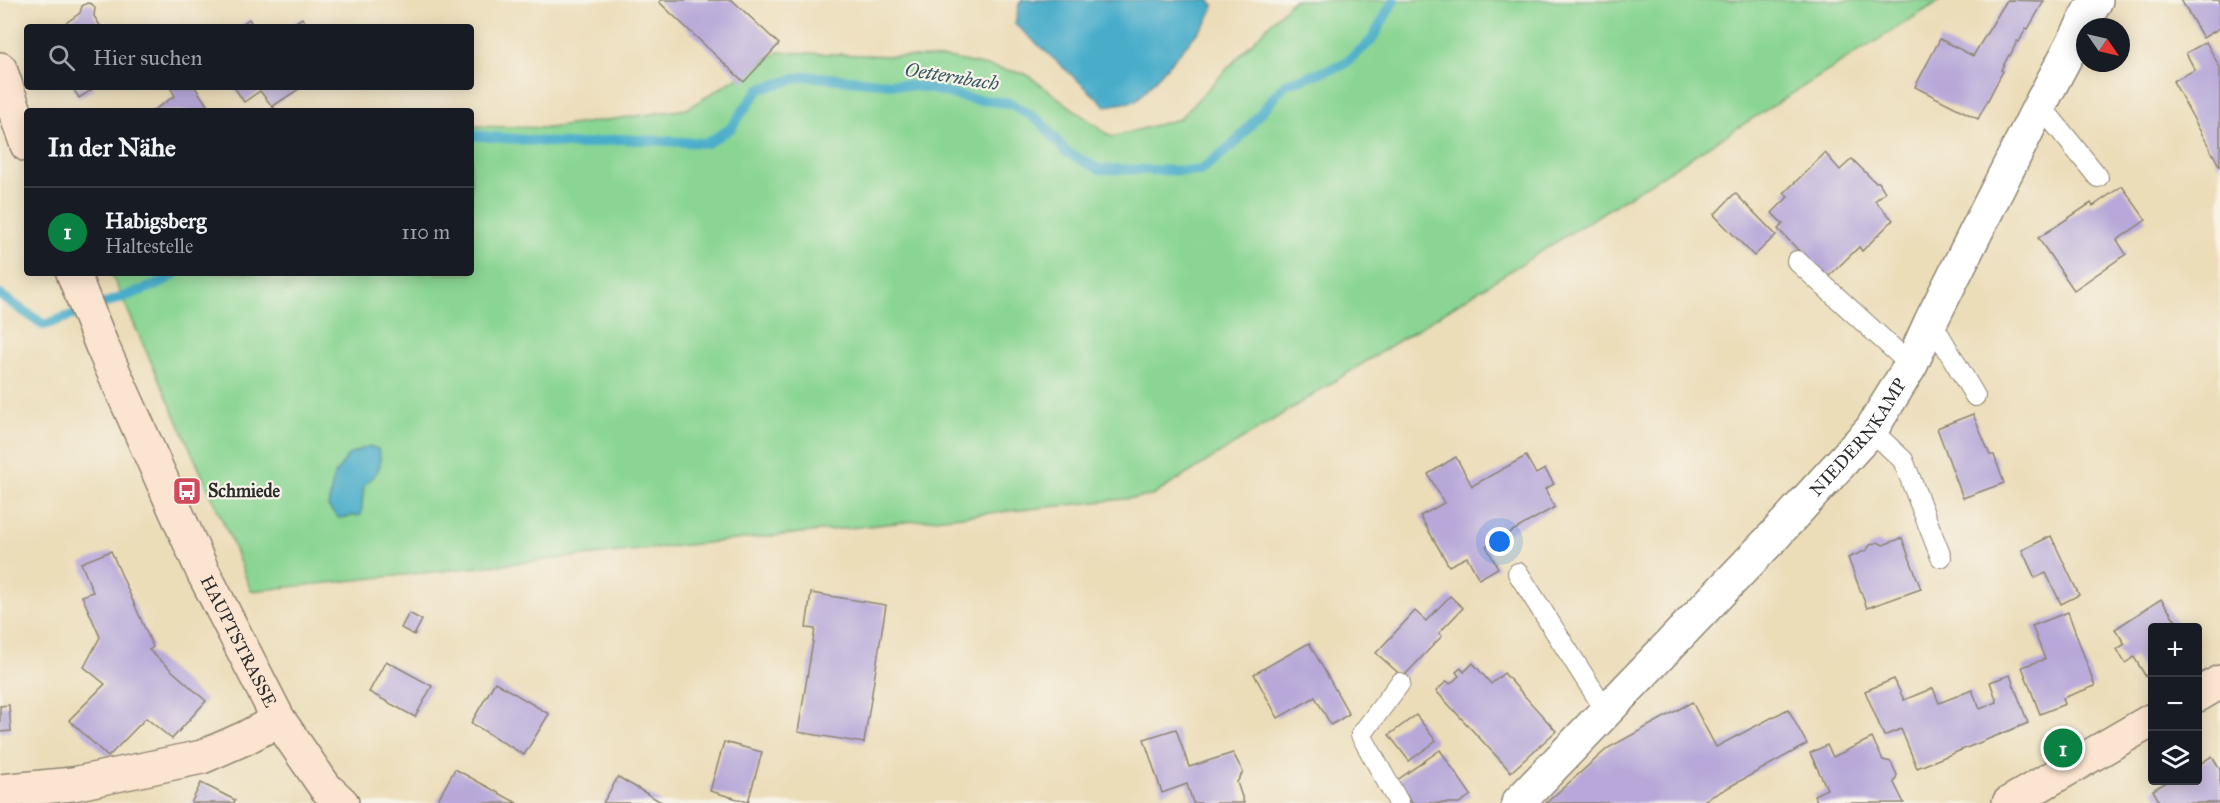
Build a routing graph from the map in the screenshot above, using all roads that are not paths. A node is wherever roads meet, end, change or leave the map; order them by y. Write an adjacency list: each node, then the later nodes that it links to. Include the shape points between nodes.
1 (2096, 0): 3 (street, NIEDERNKAMP)
2 (0, 69): 4 (main road)
3 (2040, 105): 5 (lane); 8 (street, NIEDERNKAMP)
4 (24, 137)
5 (2098, 177)
6 (1797, 261): 9 (lane)
7 (73, 276): 18 (main road, HAUPTSTRASSE, via 203,572)
8 (1931, 321): 9 (street, NIEDERNKAMP); 10 (lane)
9 (1911, 366): 11 (street, NIEDERNKAMP)
10 (1976, 396)
11 (1871, 430): 12 (lane, via 1903,460); 17 (street, NIEDERNKAMP)
12 (1941, 557)
13 (1518, 573): 17 (lane)
14 (2220, 682): 16 (main road)
15 (1400, 683): 22 (lane, via 1361,735)
16 (2202, 693)
17 (1606, 711): 23 (street, NIEDERNKAMP)
18 (279, 720): 20 (main road, via 202,757 73,784); 21 (main road, HAUPTSTRASSE, via 325,787)
19 (2148, 722): 24 (main road)
20 (0, 791)
21 (342, 803)
22 (1399, 803)
23 (1518, 803)
24 (2009, 803)

